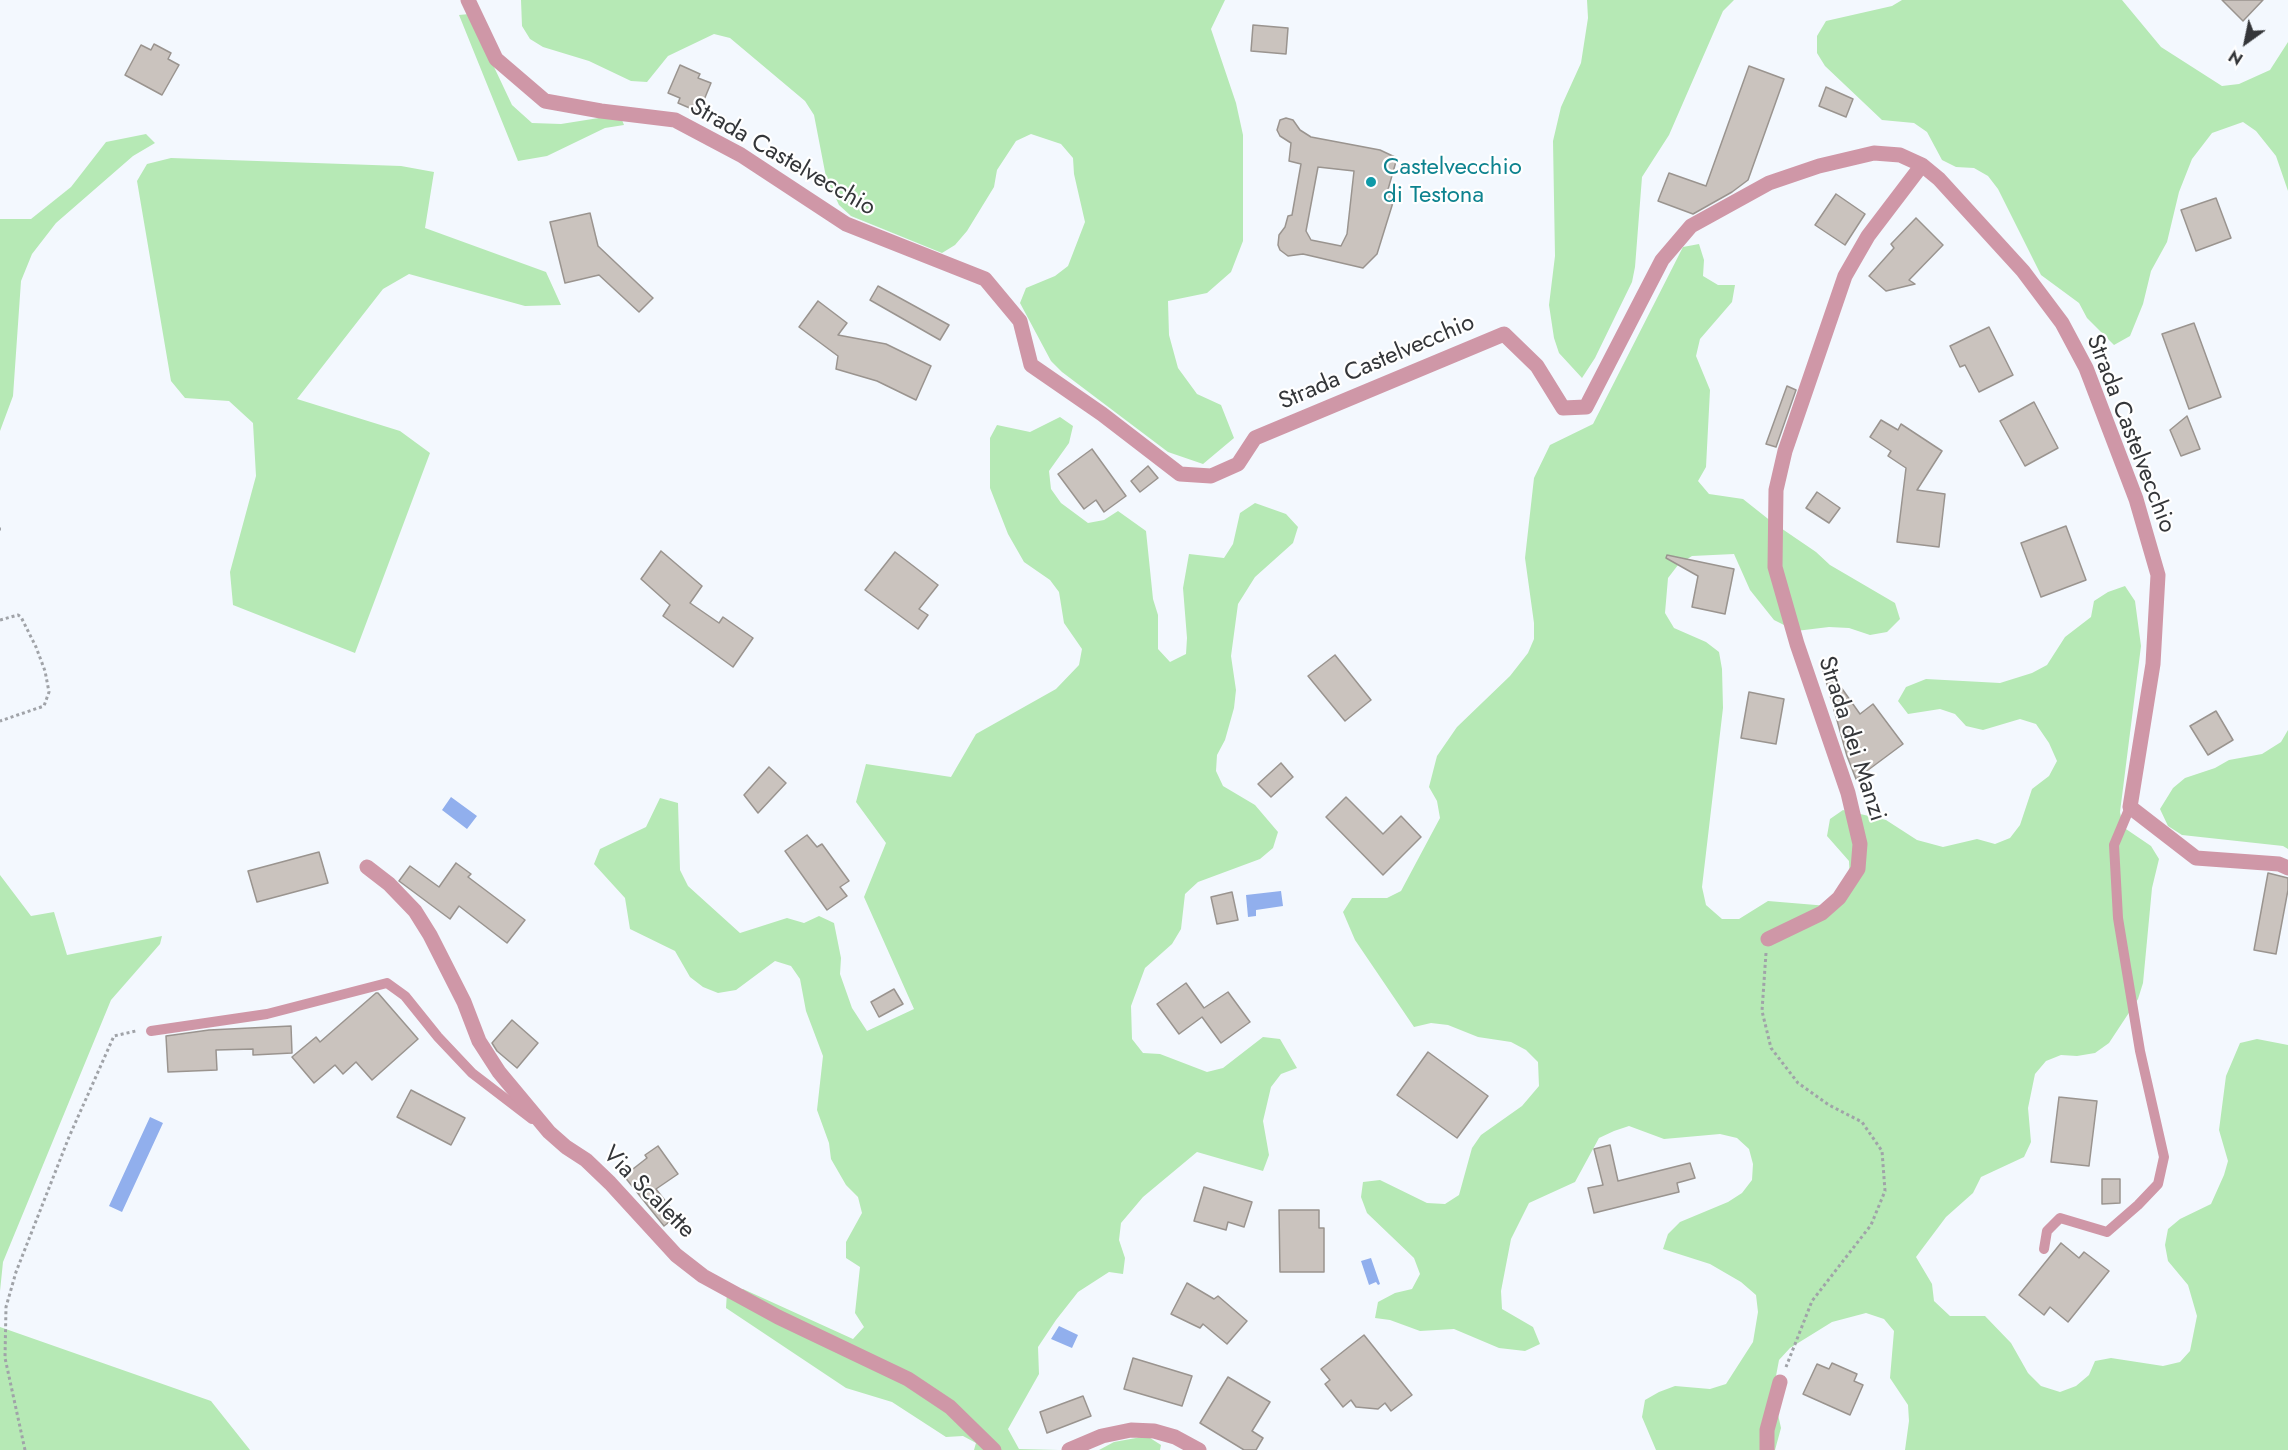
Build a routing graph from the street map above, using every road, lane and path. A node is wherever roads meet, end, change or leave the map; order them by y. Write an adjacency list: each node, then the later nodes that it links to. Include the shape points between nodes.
1 (468, 0): 2 (street, Strada Castelvecchio, via 496,59 545,101 675,120 741,155 846,224 985,279 1020,321 1031,365 1180,474 1211,476 1238,464 1255,438 1504,334 1536,366 1563,408 1586,407 1662,260 1691,226 1769,183 1819,166 1874,153 1900,155)
2 (1922, 165): 5 (street, Strada Castelvecchio, via 2023,271 2062,322 2086,368 2136,499 2158,575 2153,664); 8 (street, Strada dei Manzi, via 1868,236 1845,276 1785,451 1776,490 1775,567 1848,793 1860,844 1858,869 1839,898 1822,914)
3 (0, 620): 4 (path, via 21,617 36,646 49,692 44,706)
4 (0, 722)
5 (2130, 807): 7 (street, via 2196,858 2279,864); 11 (lane, via 2114,845 2118,918 2139,1051 2164,1157 2158,1184 2107,1232 2060,1218 2047,1231)
6 (367, 867): 10 (street, Via Scalette, via 415,911 464,1002 479,1041 499,1072)
7 (2288, 868)
8 (1768, 939): 12 (path, via 1762,1011 1771,1048 1798,1083 1862,1122 1882,1151 1885,1191 1871,1225 1812,1301)
9 (151, 1031): 10 (lane, via 267,1014 387,983 405,996 472,1073); 13 (path, via 114,1036 16,1272 6,1307 5,1358)
10 (549, 1132): 14 (street, Via Scalette, via 586,1160 676,1255 703,1276 908,1379 950,1407)
11 (2044, 1249)
12 (1780, 1382): 17 (street, via 1767,1430)
13 (25, 1450)
14 (994, 1450)
15 (1069, 1450): 16 (street, via 1102,1436 1131,1430 1154,1431)
16 (1198, 1450)
17 (1767, 1450)

